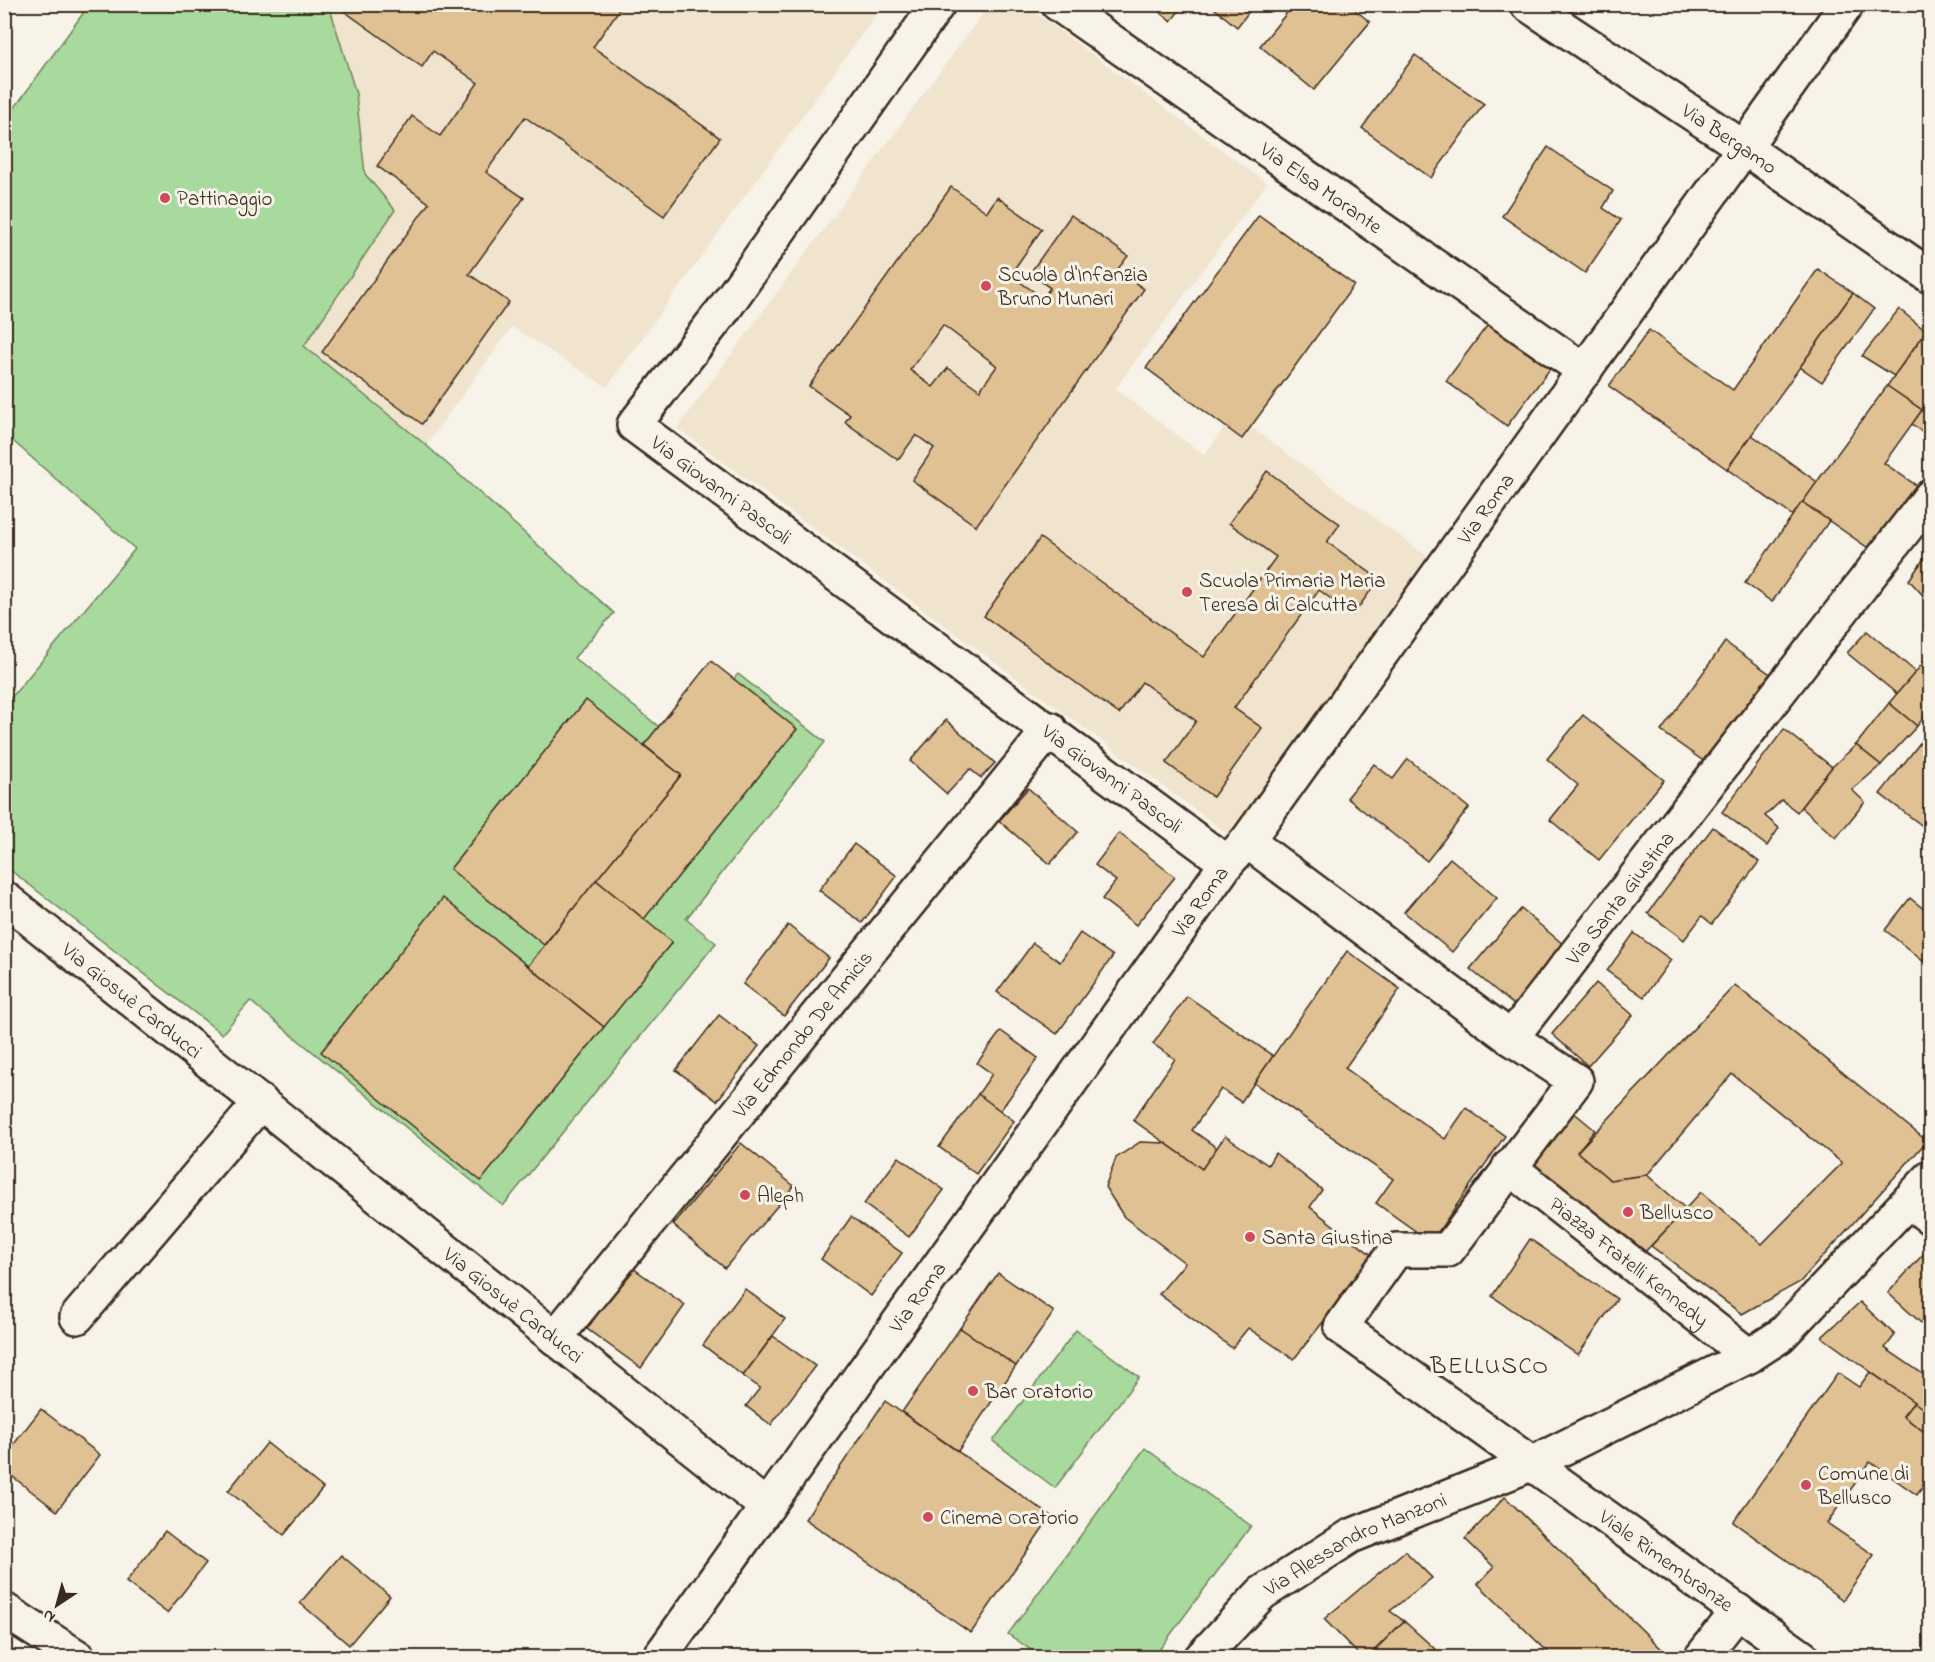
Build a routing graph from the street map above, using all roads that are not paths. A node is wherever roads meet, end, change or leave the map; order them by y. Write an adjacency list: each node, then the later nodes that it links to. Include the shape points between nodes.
1 (938, 4): 9 (street, Via Giovanni Pascoli, via 724,309 634,424)
2 (1058, 4): 7 (street, Via Elsa Morante)
3 (1527, 4): 5 (street, Via Bergamo)
4 (1847, 4): 5 (street, Via Roma)
5 (1746, 148): 6 (street, Via Bergamo); 7 (street, Via Roma)
6 (1930, 276)
7 (1586, 371): 10 (street, Via Roma)
8 (1930, 497): 12 (street, Via Santa Giustina)
9 (1050, 729): 10 (street, Via Giovanni Pascoli); 18 (street, Via Edmondo De Amicis)
10 (1237, 852): 12 (street); 21 (street, Via Roma)
11 (4, 898): 13 (street, Via Giosuè Carducci)
12 (1510, 1038): 14 (street, via 1576,1081)
13 (261, 1102): 17 (street); 18 (street, Via Giosuè Carducci)
14 (1509, 1167): 19 (street, Piazza Fratelli Kennedy); 20 (street, Viale Rimembranze, via 1448,1250 1396,1250 1341,1328)
15 (1930, 1178): 16 (street)
16 (1918, 1216): 19 (street, via 1780,1336)
17 (77, 1317)
18 (555, 1338): 21 (street, Via Giosuè Carducci)
19 (1749, 1356): 20 (street)
20 (1531, 1464): 23 (street, Viale Rimembranze); 26 (street, Via Alessandro Manzoni, via 1351,1536 1262,1593)
21 (767, 1507): 25 (street, Via Roma)
22 (4, 1610): 24 (street)
23 (1738, 1611): 27 (street); 28 (street, Viale Rimembranze)
24 (79, 1658)
25 (659, 1658)
26 (1201, 1658)
27 (1701, 1658)
28 (1803, 1658)

